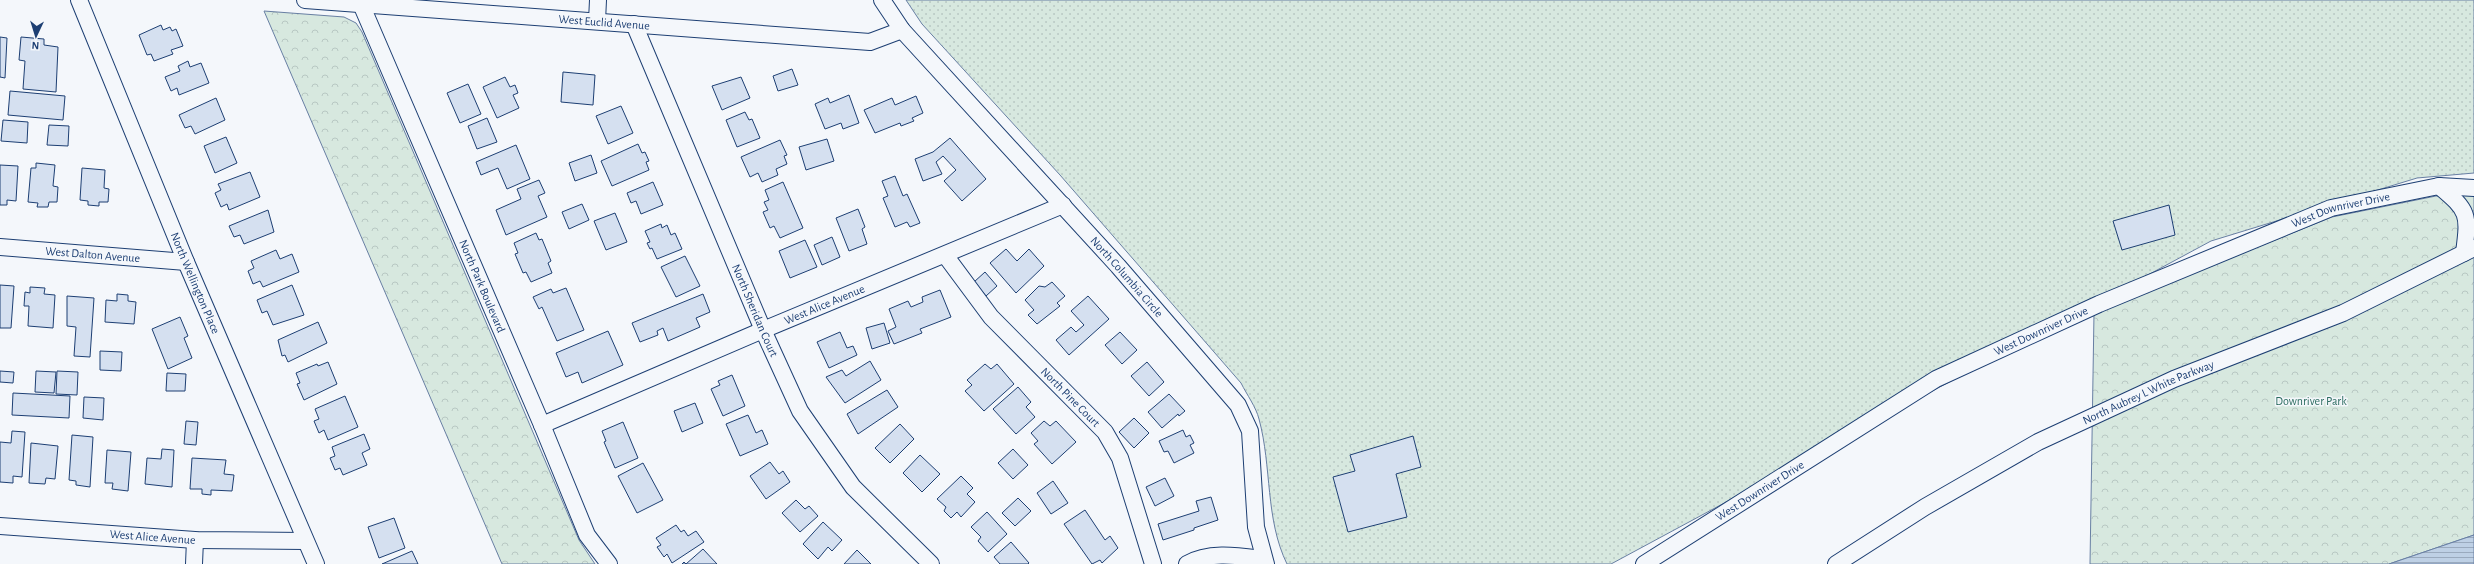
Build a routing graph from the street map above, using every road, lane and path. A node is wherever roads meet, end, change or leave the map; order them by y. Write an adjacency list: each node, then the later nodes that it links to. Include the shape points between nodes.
1 (79, 0): 15 (street, North Wellington Place)
2 (306, 0): 5 (street, West Euclid Avenue)
3 (598, 0): 6 (street)
4 (882, 0): 8 (street, North Columbia Circle)
5 (360, 4): 6 (street, West Euclid Avenue); 17 (street, North Park Boulevard)
6 (597, 21): 7 (street, West Euclid Avenue)
7 (634, 24): 8 (street, West Euclid Avenue, via 870,42); 16 (street, North Sheridan Court)
8 (902, 30): 11 (street, North Columbia Circle)
9 (2439, 186): 10 (street, West Downriver Drive); 13 (street, via 2460,204 2468,225); 28 (street, West Downriver Drive, via 2331,208 2099,304 1936,379)
10 (2474, 188)
11 (1063, 206): 14 (street, West Alice Avenue); 21 (street, North Columbia Circle, via 1238,405 1250,431 1256,527)
12 (0, 247): 15 (street, West Dalton Avenue)
13 (2469, 251): 29 (street, North Aubrey L White Parkway, via 2343,313 2174,378 2038,442 1925,507)
14 (946, 255): 16 (street, West Alice Avenue); 26 (street, North Pine Court, via 991,317 1105,432 1120,458)
15 (186, 262): 20 (street, North Wellington Place)
16 (763, 330): 17 (street, West Alice Avenue); 25 (street, North Sheridan Court, via 800,411 853,487)
17 (542, 425): 24 (street, North Park Boulevard, via 587,535)
18 (0, 526): 19 (street, West Alice Avenue)
19 (195, 540): 20 (street, West Alice Avenue); 22 (street)
20 (304, 541): 23 (street, North Wellington Place)
21 (1265, 562): 27 (street, via 1229,555 1194,560)
22 (194, 564)
23 (316, 564)
24 (609, 564)
25 (931, 564)
26 (1153, 564)
27 (1187, 564)
28 (1644, 564)
29 (1836, 564)

